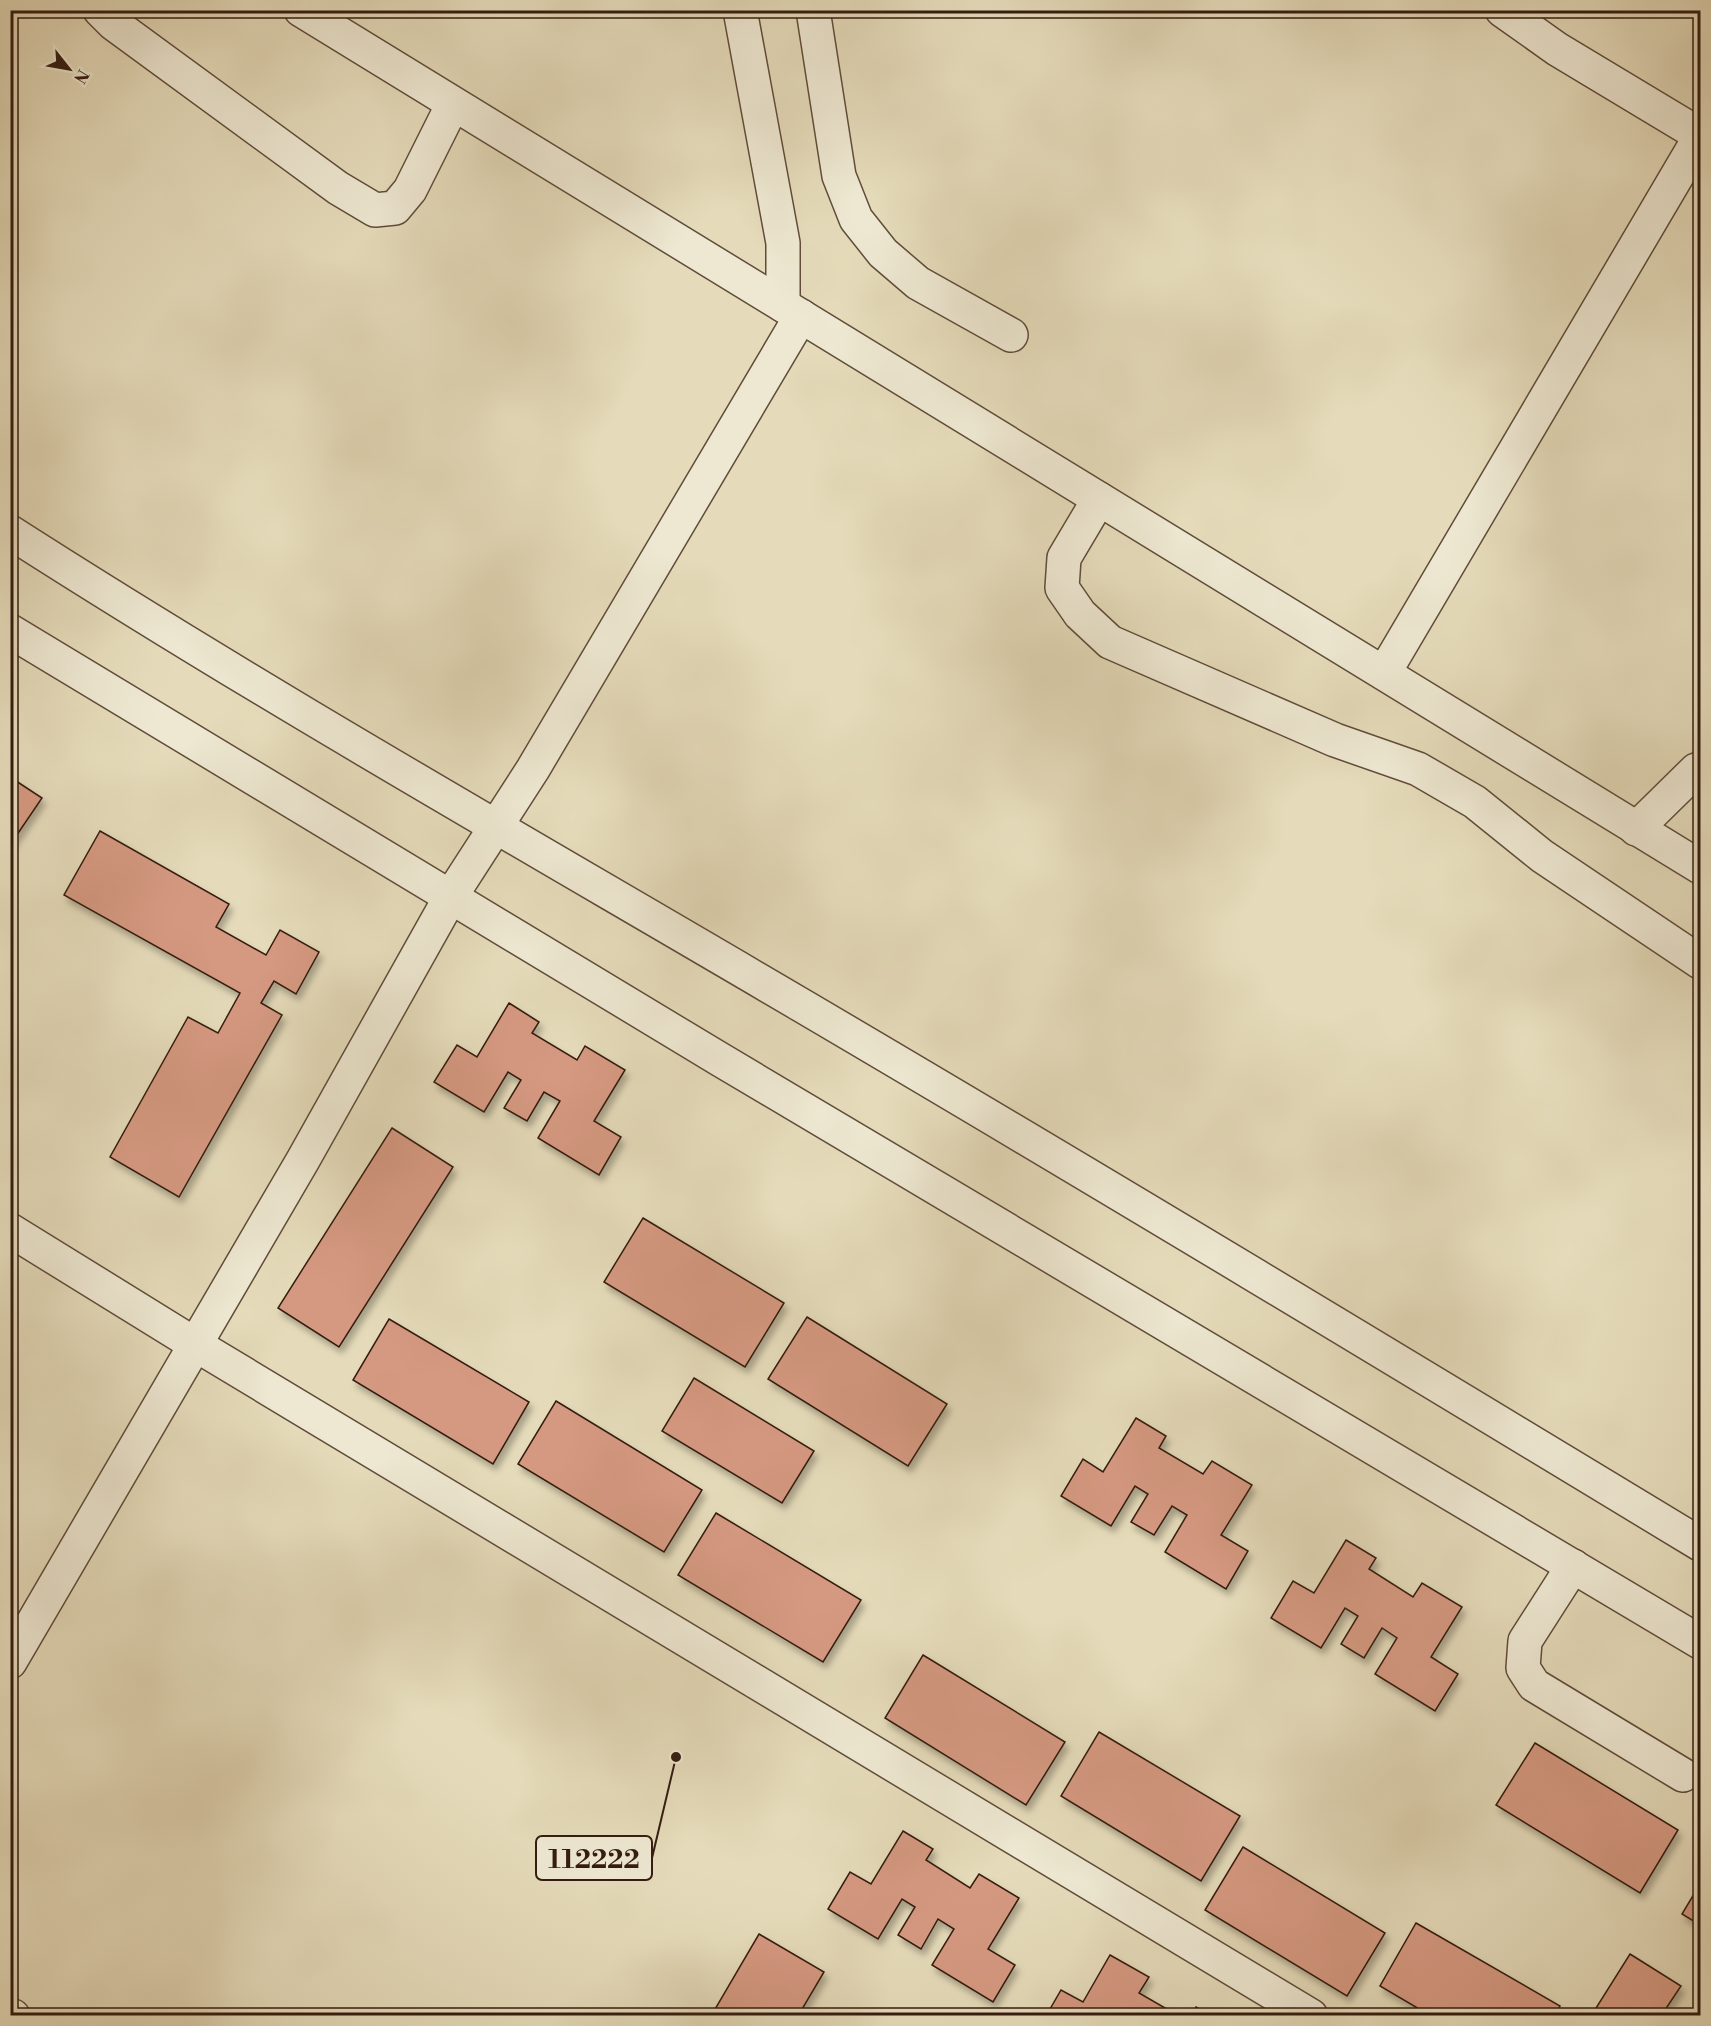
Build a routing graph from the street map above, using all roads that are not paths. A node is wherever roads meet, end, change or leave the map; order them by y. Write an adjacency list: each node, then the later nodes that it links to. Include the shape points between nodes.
1 (100, 10): 6 (street, via 338,188 375,210 395,208 411,190)
2 (301, 10): 6 (street)
3 (740, 10): 8 (street)
4 (813, 10): 9 (street, via 839,176 856,219 883,253 918,283)
5 (1502, 10): 7 (street, via 1557,49)
6 (453, 104): 8 (street)
7 (1701, 136): 13 (street)
8 (792, 311): 10 (street); 15 (street, via 533,769)
9 (1011, 336)
10 (1099, 499): 13 (street); 19 (street, via 1064,558 1062,588 1080,614 1110,642 1335,740 1418,769 1475,802 1542,856)
11 (10, 532): 15 (street, via 131,609)
12 (10, 631): 18 (street)
13 (1384, 673): 16 (street)
14 (1701, 769): 16 (street)
15 (495, 826): 18 (street); 22 (street)
16 (1636, 829): 17 (street)
17 (1701, 867)
18 (452, 896): 21 (street); 23 (street)
19 (1701, 962)
20 (10, 1230): 21 (street)
21 (196, 1345): 25 (street); 27 (street)
22 (1701, 1544)
23 (1573, 1566): 24 (street); 26 (street, via 1526,1641 1523,1668 1534,1685)
24 (1701, 1642)
25 (10, 1662)
26 (1683, 1775)
27 (1311, 2016)

